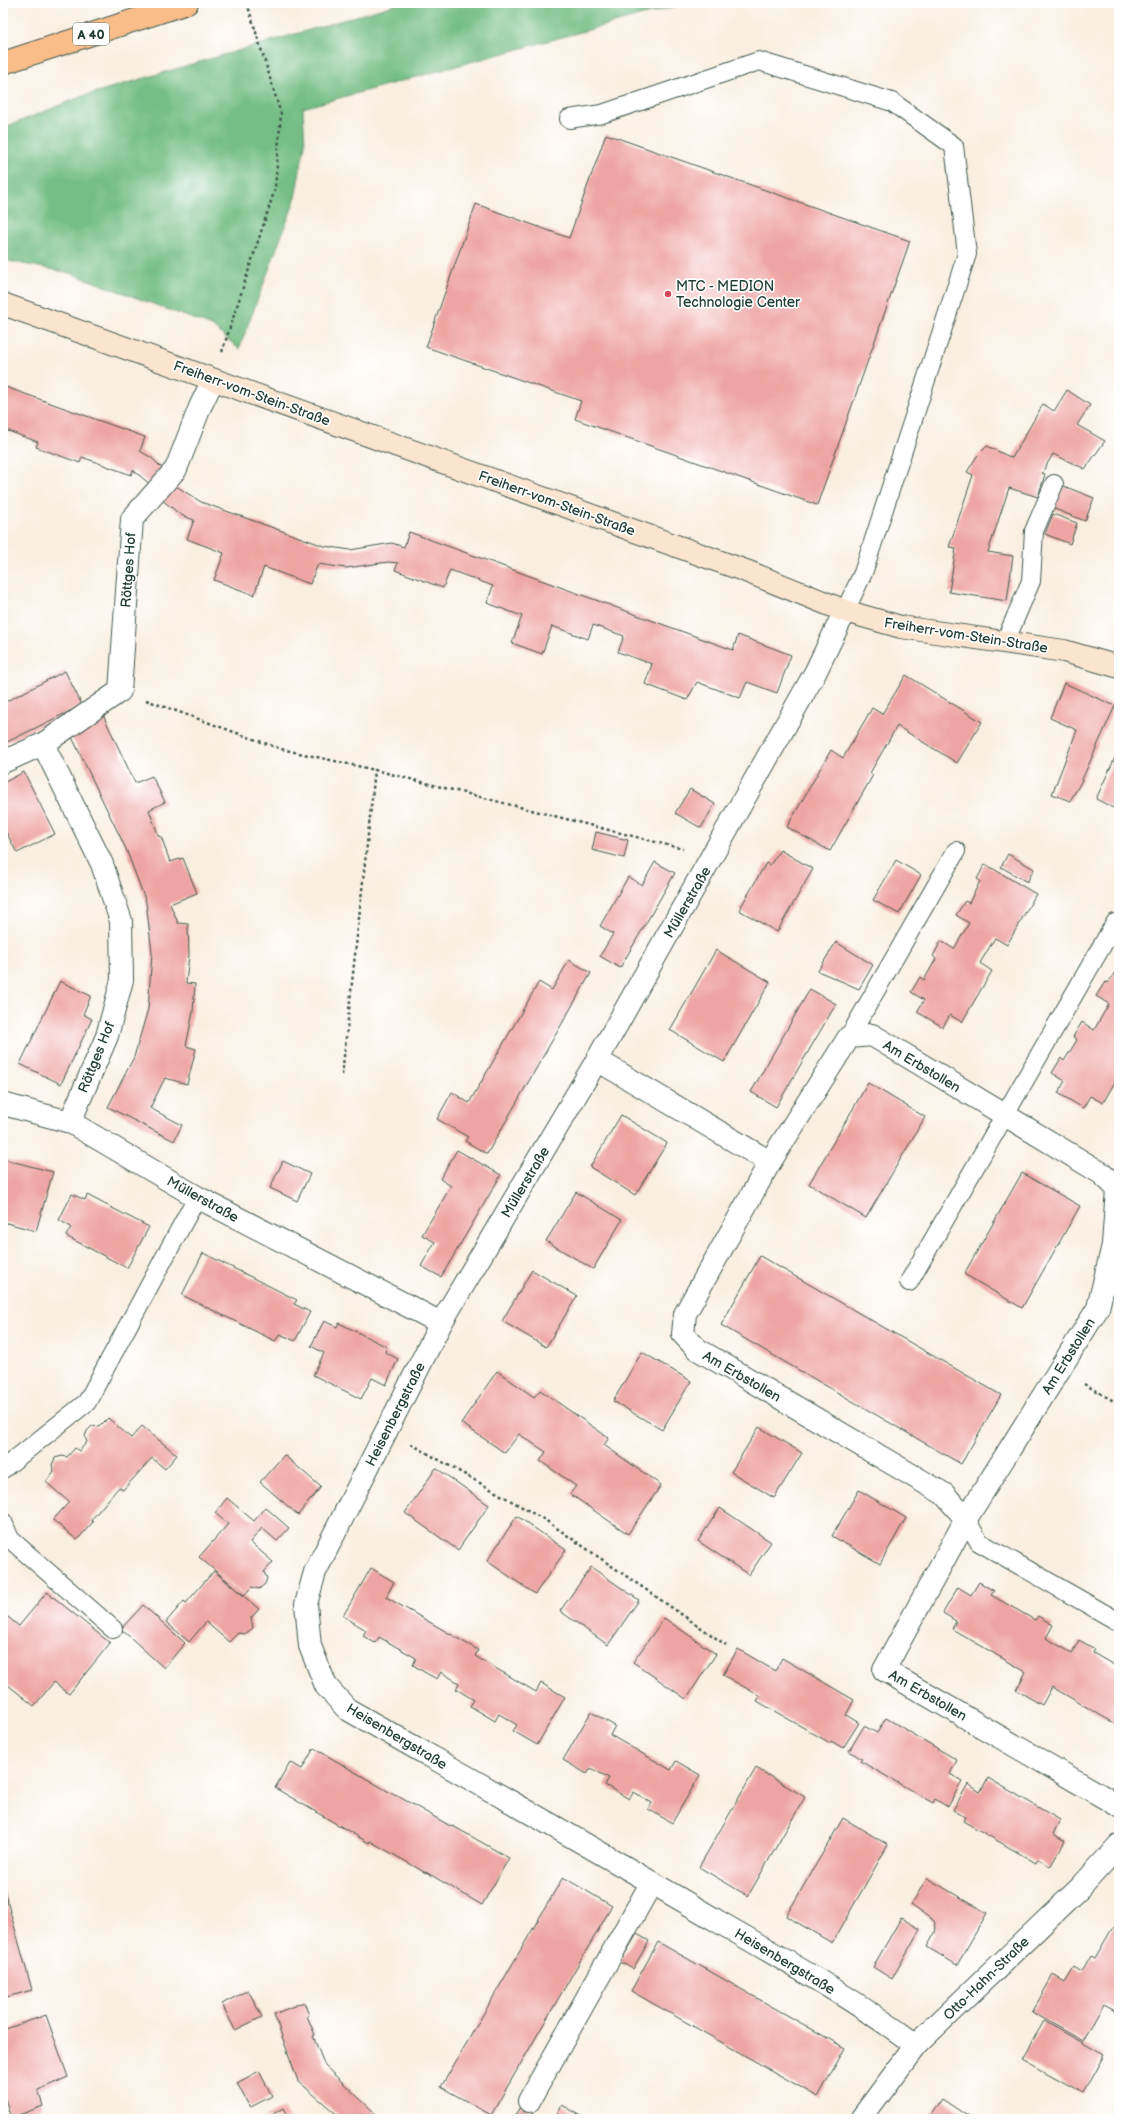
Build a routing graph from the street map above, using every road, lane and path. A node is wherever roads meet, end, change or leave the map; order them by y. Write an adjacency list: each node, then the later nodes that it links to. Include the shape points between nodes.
1 (187, 3): 3 (highway, A 40)
2 (247, 3): 6 (path, via 281,114 275,189)
3 (3, 63)
4 (569, 119): 8 (lane, via 602,114 760,61 892,102 954,146 967,254 863,573)
5 (3, 304): 6 (street, Freiherr-vom-Stein-Straße)
6 (213, 380): 8 (street, Freiherr-vom-Stein-Straße, via 746,572); 11 (street, Röttges Hof, via 176,469 132,519)
7 (1054, 484): 9 (lane, via 1034,531 1031,580)
8 (845, 611): 9 (street, Freiherr-vom-Stein-Straße, via 901,627); 16 (street, Müllerstraße, via 815,673)
9 (1005, 642): 10 (street, Freiherr-vom-Stein-Straße, via 1064,651)
10 (1119, 667)
11 (120, 691): 12 (street); 14 (path, via 281,749)
12 (44, 744): 13 (street); 23 (street, Röttges Hof, via 102,864 121,921 122,980 107,1036)
13 (3, 762)
14 (375, 770): 16 (path); 20 (path)
15 (956, 851): 18 (lane)
16 (712, 856): 19 (street, Müllerstraße)
17 (1115, 923): 22 (lane)
18 (849, 1037): 22 (street, Am Erbstollen, via 872,1035); 24 (street, Am Erbstollen)
19 (597, 1060): 24 (street); 29 (street, Müllerstraße)
20 (342, 1075)
21 (3, 1104): 23 (street, Müllerstraße)
22 (1004, 1116): 25 (street, Am Erbstollen, via 1101,1173); 28 (lane)
23 (70, 1122): 26 (street, Müllerstraße)
24 (770, 1162): 34 (street, Am Erbstollen, via 685,1314 684,1334 696,1349 944,1494)
25 (1118, 1188): 27 (street, Am Erbstollen)
26 (197, 1197): 29 (street, Müllerstraße); 33 (lane, via 87,1402)
27 (1116, 1247): 30 (street, Am Erbstollen, via 1098,1308)
28 (909, 1282)
29 (441, 1323): 32 (street, Heisenbergstraße)
30 (1059, 1370): 31 (path); 34 (street, Am Erbstollen)
31 (1119, 1404)
32 (387, 1430): 38 (path, via 545,1520); 41 (street, Heisenbergstraße, via 315,1572 306,1604 310,1646 326,1686 347,1709)
33 (3, 1469)
34 (966, 1519): 36 (lane, Am Erbstollen, via 979,1542); 39 (street, Am Erbstollen, via 884,1670)
35 (3, 1522): 37 (lane, via 10,1539)
36 (1119, 1622)
37 (113, 1629)
38 (726, 1644)
39 (1119, 1806)
40 (1119, 1845): 42 (street, Otto-Hahn-Straße, via 1080,1888)
41 (652, 1882): 42 (street, Heisenbergstraße, via 833,1989 883,2020); 43 (street)
42 (916, 2045): 44 (street, Otto-Hahn-Straße)
43 (528, 2101)
44 (861, 2119)

